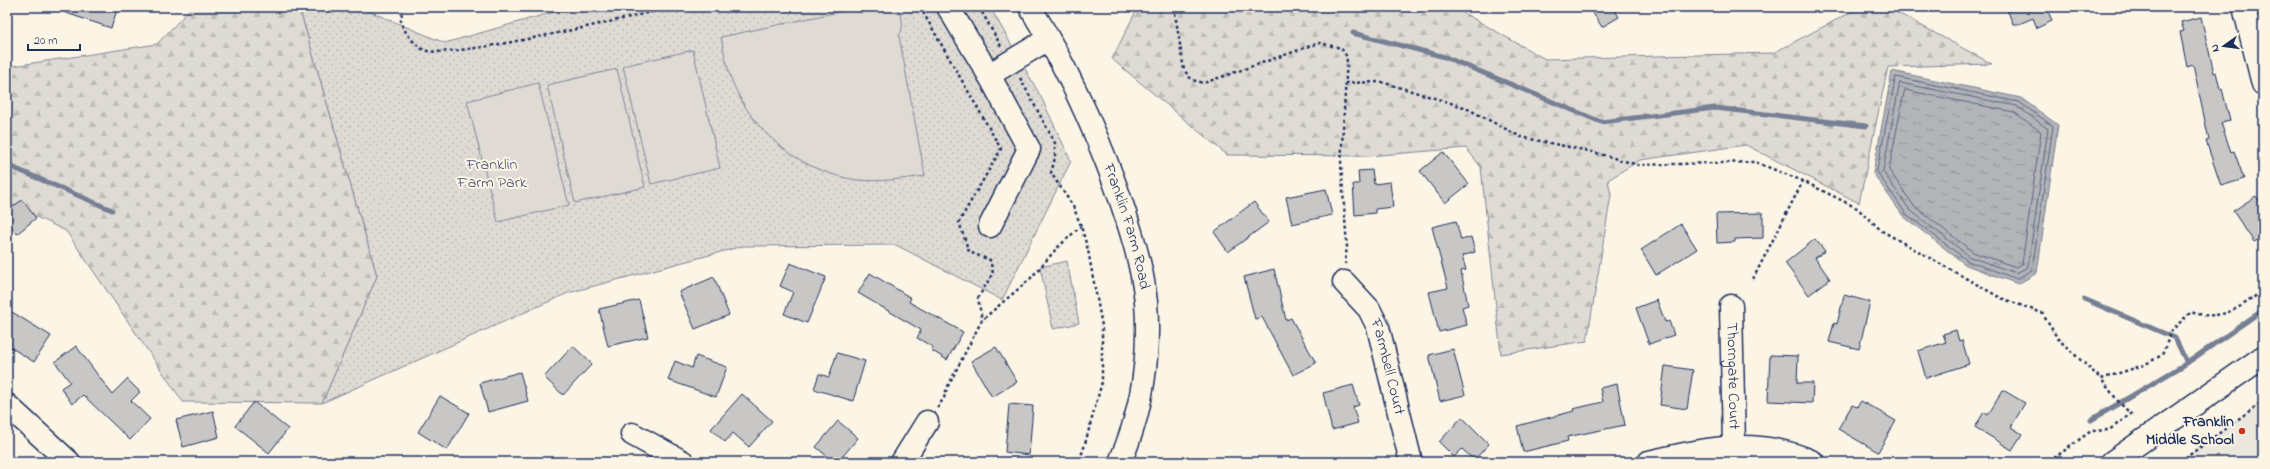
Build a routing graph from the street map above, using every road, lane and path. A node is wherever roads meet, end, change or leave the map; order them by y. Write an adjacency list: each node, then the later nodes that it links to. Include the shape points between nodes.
1 (402, 7): 2 (path, via 401,22 412,38 425,50 444,52 553,34)
2 (671, 7)
3 (920, 7): 21 (path, via 1001,149 959,222 969,252 990,260 993,273 978,298)
4 (948, 7): 12 (street)
5 (979, 7): 10 (path)
6 (1030, 7): 9 (street, Franklin Farm Road)
7 (1174, 7): 13 (path, via 1184,70 1192,80 1204,83 1319,43 1341,48 1347,57)
8 (2244, 7): 11 (street)
9 (1048, 39): 10 (street); 33 (street, Franklin Farm Road, via 1070,78 1104,155 1128,221 1142,275 1146,302 1147,344 1143,385)
10 (1012, 62): 12 (street); 16 (path, via 1055,142 1055,158 1051,173 1073,206)
11 (2262, 74)
12 (989, 75): 15 (street, via 1029,149)
13 (1345, 84): 14 (path, via 1382,82 1464,106 1521,137 1638,165 1754,162); 18 (path, via 1341,164 1347,246)
14 (1803, 181): 17 (path); 23 (path, via 1856,208 1882,231 2001,298 2042,313 2058,340)
15 (990, 226)
16 (1081, 226): 21 (path, via 1057,248 1030,279); 32 (path, via 1100,307 1103,349 1102,382 1098,401)
17 (1753, 279)
18 (1344, 282): 34 (street, Farmbell Court, via 1369,309 1378,327)
19 (2263, 290): 23 (path, via 2226,315 2204,316 2192,312 2172,330 2162,355 2144,366)
20 (1731, 306): 28 (street, Thorngate Court)
21 (982, 320): 26 (path, via 944,398)
22 (2263, 357): 38 (street)
23 (2102, 379): 37 (path, via 2131,414 2109,430 2091,431)
24 (2263, 400): 39 (path)
25 (7, 405): 29 (street)
26 (927, 422): 31 (street)
27 (632, 434): 30 (street)
28 (1734, 446): 35 (street, via 1703,449); 36 (street, via 1768,448)
29 (69, 462)
30 (683, 462)
31 (902, 462)
32 (1078, 462)
33 (1120, 462)
34 (1411, 462)
35 (1649, 462)
36 (1813, 462)
37 (2049, 462)
38 (2112, 462)
39 (2180, 462)

